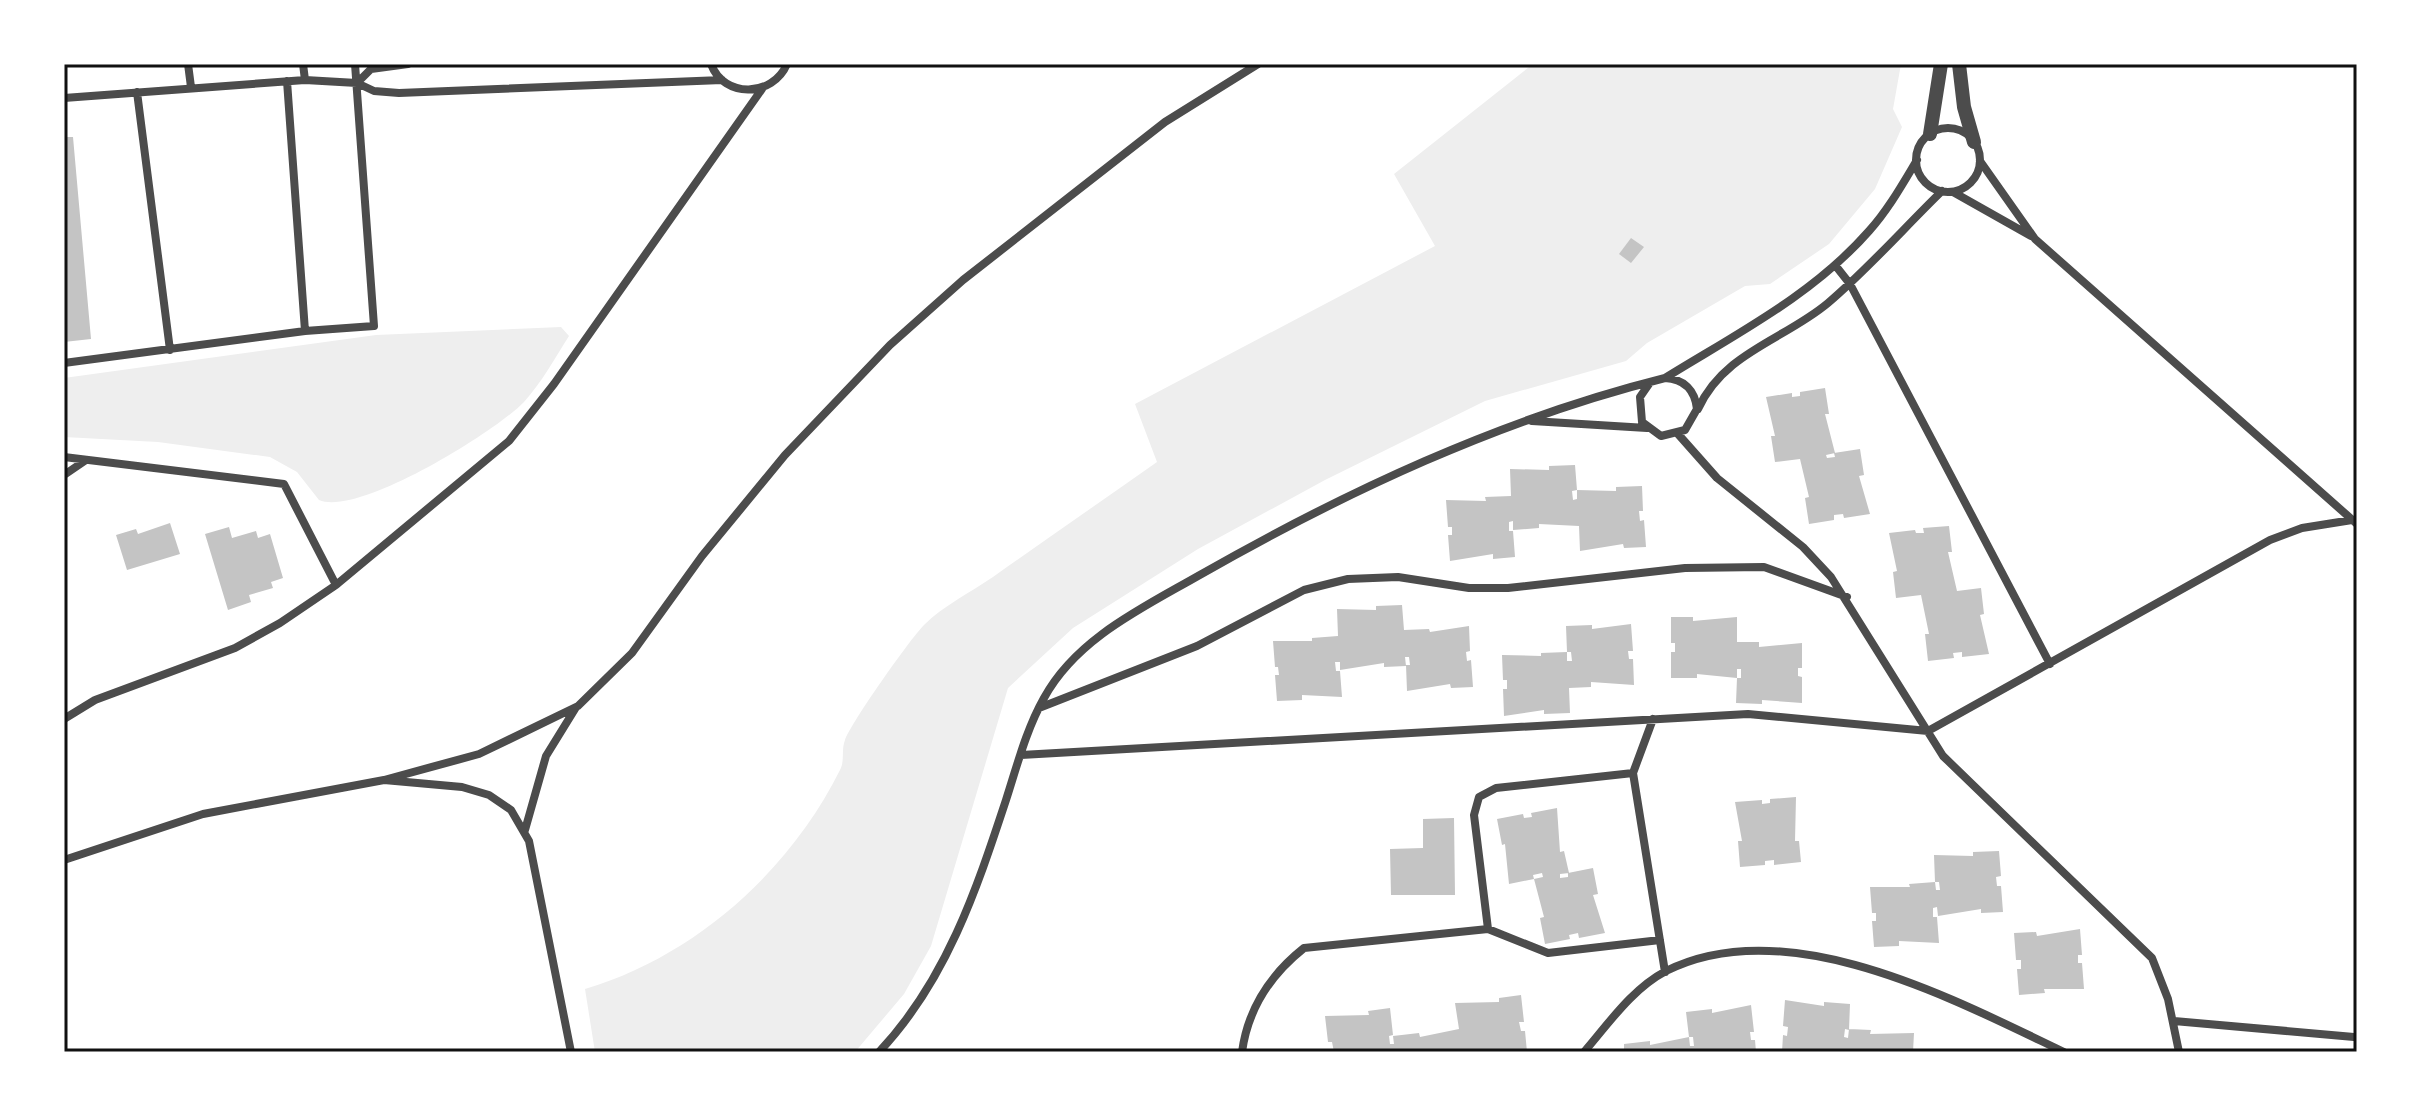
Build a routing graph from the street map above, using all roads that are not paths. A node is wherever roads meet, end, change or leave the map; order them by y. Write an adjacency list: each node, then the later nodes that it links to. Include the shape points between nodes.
1 (188, 64): 14 (street)
2 (303, 64): 10 (street)
3 (355, 64): 13 (street)
4 (408, 64): 13 (street, via 371,69)
5 (711, 64): 11 (street)
6 (787, 64): 15 (street, via 775,82)
7 (1258, 64): 43 (street, via 1165,122 963,280 890,345 785,455 632,653)
8 (1941, 64): 18 (street)
9 (1959, 64): 19 (street)
10 (305, 80): 12 (street); 13 (street)
11 (722, 80): 13 (street, via 399,93); 15 (street, via 748,91)
12 (287, 81): 14 (street); 27 (street)
13 (357, 83): 27 (street, via 374,326)
14 (191, 87): 16 (street)
15 (762, 89): 40 (street, via 509,441)
16 (137, 92): 17 (street); 28 (street)
17 (64, 98)
18 (1930, 134): 19 (street, via 1948,128); 20 (street)
19 (1974, 142): 21 (street)
20 (1917, 160): 22 (street, via 1923,180); 25 (street, via 1885,211)
21 (1980, 161): 23 (street, via 1972,182); 24 (street)
22 (1942, 191): 23 (street); 26 (street)
23 (1953, 192): 24 (street)
24 (2035, 239): 39 (street)
25 (1835, 265): 26 (street); 30 (street, via 1783,305)
26 (1850, 284): 32 (street, via 1804,320 1738,359 1707,391); 42 (street)
27 (305, 331): 28 (street)
28 (170, 350): 29 (street)
29 (64, 363)
30 (1665, 378): 31 (street); 32 (street, via 1681,381 1693,392)
31 (1649, 384): 33 (street); 34 (street, via 1638,405)
32 (1695, 417): 35 (street)
33 (1523, 421): 34 (street); 44 (street, via 1335,504 1168,593 1082,650)
34 (1647, 428): 35 (street, via 1661,436)
35 (1678, 434): 41 (street, via 1717,478 1803,547)
36 (64, 457): 37 (street)
37 (86, 460): 38 (street); 40 (street, via 284,484)
38 (64, 475)
39 (2355, 522): 42 (street, via 2302,528 2270,540)
40 (336, 585): 45 (street, via 235,648 95,700)
41 (1847, 597): 44 (street, via 1764,567 1663,570 1508,588 1398,577 1348,579 1304,590 1197,646); 47 (street)
42 (2050, 664): 47 (street)
43 (578, 706): 50 (street, via 479,754); 51 (street, via 546,756)
44 (1039, 708): 48 (street)
45 (64, 719)
46 (1653, 719): 47 (street, via 1748,714); 48 (street); 49 (street)
47 (1928, 731): 56 (street, via 1943,756 2152,958)
48 (1021, 755): 59 (street, via 946,959 914,1011)
49 (1633, 773): 53 (street, via 1496,788 1479,797 1474,815); 54 (street)
50 (384, 780): 51 (street, via 476,790 502,802); 52 (street, via 203,814)
51 (525, 830): 58 (street)
52 (64, 860)
53 (1488, 929): 54 (street, via 1548,953); 60 (street, via 1304,948 1265,989 1248,1023)
54 (1660, 940): 55 (street)
55 (1665, 972): 61 (street, via 1627,1001); 62 (street, via 1741,953 1791,953 1847,962 1935,991)
56 (2174, 1021): 57 (street); 63 (street)
57 (2354, 1037)
58 (571, 1052)
59 (879, 1052)
60 (1242, 1052)
61 (1584, 1052)
62 (2064, 1052)
63 (2179, 1052)

